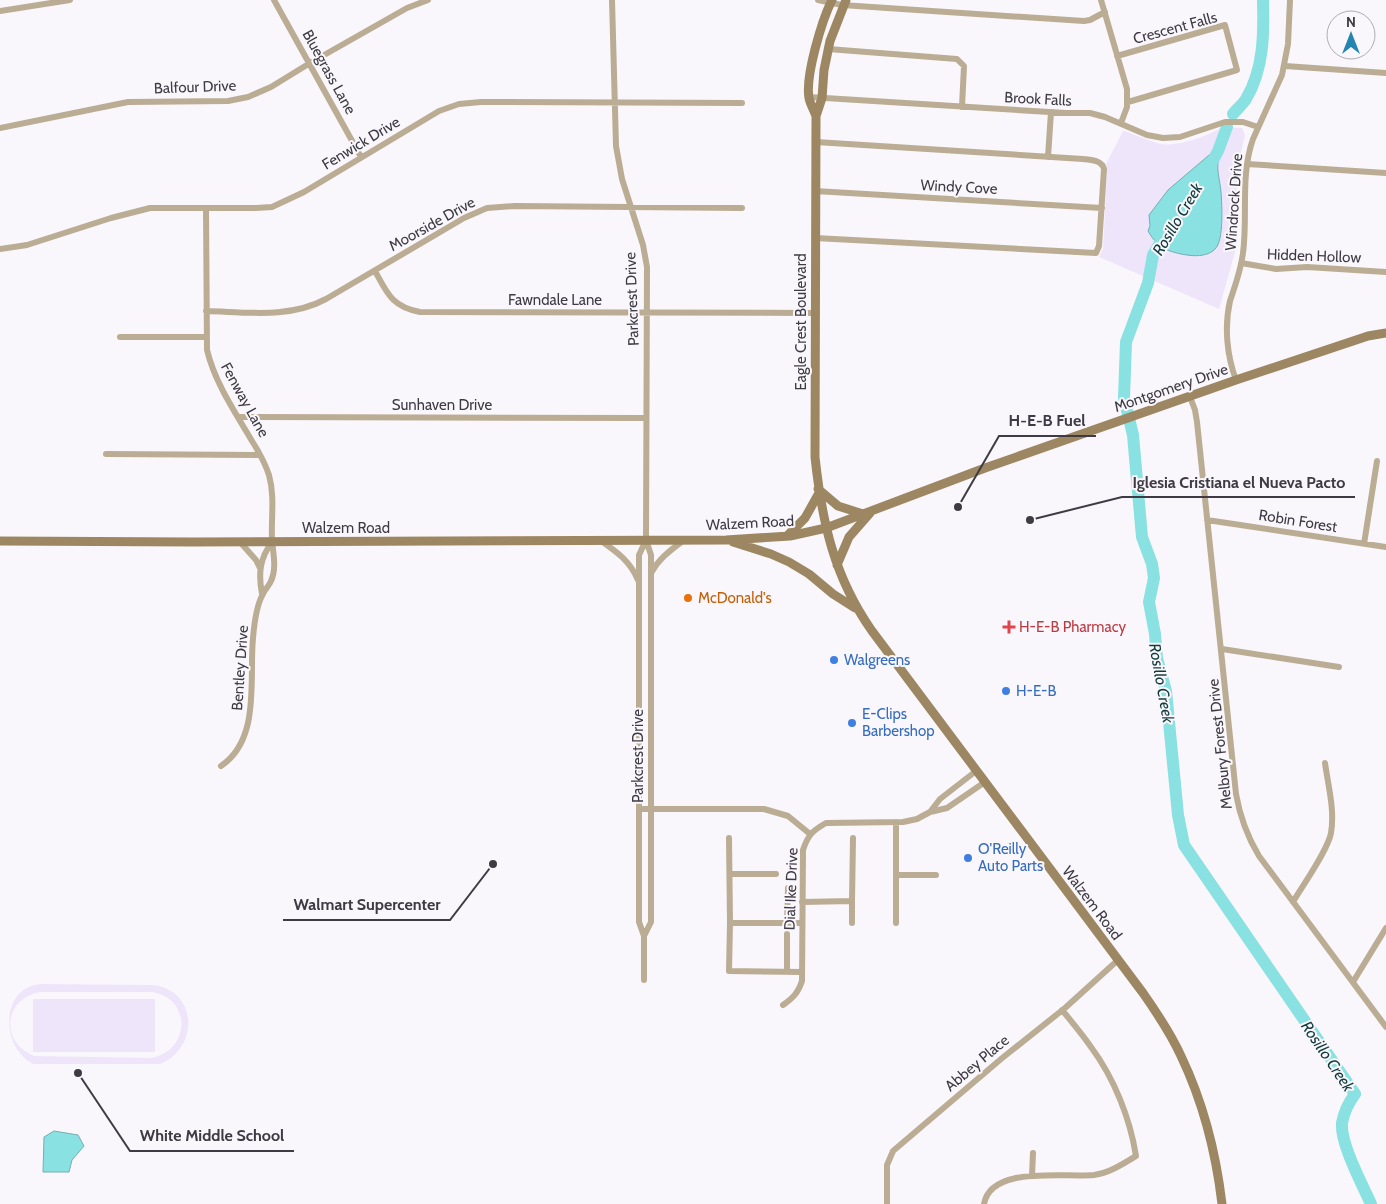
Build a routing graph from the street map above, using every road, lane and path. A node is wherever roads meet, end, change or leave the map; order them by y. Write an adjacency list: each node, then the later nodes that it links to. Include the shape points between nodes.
1 (70, 0): 10 (street)
2 (274, 0): 14 (street, Bluegrass Lane)
3 (428, 0): 14 (street, Balfour Drive, via 407,8)
4 (612, 0): 19 (street, Parkcrest Drive)
5 (818, 0): 8 (street)
6 (1101, 0): 11 (street)
7 (1290, 0): 15 (street, Windrock Drive)
8 (831, 2): 9 (street); 17 (main road, Eagle Crest Boulevard, via 814,52)
9 (844, 3): 11 (street, via 1084,21); 12 (main road, Eagle Crest Boulevard)
10 (0, 11)
11 (1105, 12): 13 (street)
12 (828, 49): 18 (main road, Eagle Crest Boulevard); 22 (street, via 956,59 964,66)
13 (1117, 56): 21 (street); 21 (street, Crescent Falls, via 1225,25 1237,70)
14 (310, 63): 27 (street, Balfour Drive, via 258,94 241,99 128,102); 29 (street, Bluegrass Lane)
15 (1284, 66): 16 (street); 26 (street, Windrock Drive, via 1279,86)
16 (1386, 73)
17 (809, 98): 18 (street, Brook Falls); 24 (main road, Eagle Crest Boulevard)
18 (822, 98): 22 (street, Brook Falls); 24 (main road, Eagle Crest Boulevard)
19 (614, 102): 20 (street, Fenwick Drive); 29 (street, Fenwick Drive, via 459,104 426,117); 35 (street, Parkcrest Drive, via 616,146)
20 (742, 102)
21 (1128, 102): 25 (street)
22 (962, 107): 23 (street, Brook Falls)
23 (1051, 112): 25 (street, Brook Falls, via 1090,113); 30 (street)
24 (816, 116): 28 (main road, Eagle Crest Boulevard)
25 (1121, 124): 26 (street, Brook Falls, via 1163,138 1180,137 1225,122 1244,122)
26 (1258, 127): 31 (street, Windrock Drive)
27 (0, 128)
28 (816, 142): 30 (street); 33 (main road, Eagle Crest Boulevard)
29 (361, 157): 34 (street, Fenwick Drive, via 304,192 272,207)
30 (1048, 157): 37 (street, via 1083,159 1104,165)
31 (1247, 164): 32 (street); 40 (street, Windrock Drive)
32 (1386, 173)
33 (815, 190): 37 (street, Windy Cove); 38 (main road, Eagle Crest Boulevard)
34 (206, 208): 39 (street, Fenwick Drive, via 150,208); 43 (street, Fenway Lane)
35 (631, 208): 36 (street, Moorside Drive); 41 (street, Moorside Drive, via 487,208 464,218); 44 (street, Parkcrest Drive, via 643,245)
36 (742, 208)
37 (1102, 208): 38 (street, via 1099,246 1090,254)
38 (815, 238): 45 (main road, Eagle Crest Boulevard)
39 (0, 250)
40 (1241, 263): 42 (street, Hidden Hollow, via 1276,269 1307,267); 49 (street, Windrock Drive, via 1227,328 1231,367)
41 (375, 271): 43 (street, Moorside Drive, via 318,304 300,310); 44 (street, Fawndale Lane, via 390,297 400,306 420,312)
42 (1386, 272)
43 (206, 311): 48 (street, Fenway Lane)
44 (646, 312): 45 (street, Fawndale Lane); 52 (street, Parkcrest Drive)
45 (815, 313): 56 (main road, Eagle Crest Boulevard, via 815,457)
46 (1386, 333): 49 (main road, Montgomery Drive, via 1368,336)
47 (120, 337): 48 (street)
48 (205, 337): 51 (street, Fenway Lane, via 213,370)
49 (1236, 380): 50 (main road, Montgomery Drive)
50 (1190, 397): 57 (main road, Montgomery Drive, via 948,481); 59 (street, Melbury Forest Drive, via 1195,410)
51 (239, 417): 52 (street, Sunhaven Drive); 54 (street, Fenway Lane)
52 (646, 418): 63 (street, Parkcrest Drive)
53 (106, 454): 54 (street)
54 (260, 455): 68 (street, Fenway Lane, via 269,475 274,501)
55 (1377, 461): 69 (street)
56 (819, 491): 58 (main road, via 838,506); 60 (main road, Eagle Crest Boulevard); 61 (main road, via 805,518)
57 (872, 511): 58 (main road, Montgomery Drive); 71 (main road, via 849,537)
58 (863, 514): 60 (main road, Montgomery Drive)
59 (1207, 520): 69 (street, Robin Forest); 77 (street, Melbury Forest Drive)
60 (826, 528): 61 (main road, Walzem Road); 71 (main road, Walzem Road)
61 (786, 537): 65 (main road, Walzem Road)
62 (600, 540): 63 (main road, Walzem Road); 68 (main road, Walzem Road); 74 (street, via 627,561)
63 (646, 540): 64 (main road, Walzem Road); 73 (street, Parkcrest Drive, via 651,555); 74 (street, Parkcrest Drive, via 639,554)
64 (685, 540): 65 (main road, Walzem Road); 73 (street, via 662,557)
65 (726, 540): 76 (main road, via 789,562)
66 (0, 541): 67 (main road, Walzem Road)
67 (240, 542): 68 (main road, Walzem Road); 72 (street, Bentley Drive, via 256,560)
68 (272, 542): 72 (street, Bentley Drive, via 263,553); 75 (street, Bentley Drive, via 275,553 272,580)
69 (1364, 544): 70 (street, Robin Forest)
70 (1386, 547)
71 (837, 565): 76 (main road, Walzem Road)
72 (261, 572): 75 (street, Bentley Drive)
73 (651, 574): 84 (street, Parkcrest Drive)
74 (639, 582): 83 (street, Parkcrest Drive)
75 (262, 594): 80 (street, Bentley Drive, via 253,639 249,718 234,755)
76 (856, 609): 81 (main road, Walzem Road)
77 (1222, 649): 78 (street); 97 (street, Melbury Forest Drive, via 1236,794 1242,822 1259,856)
78 (1339, 667)
79 (1325, 762): 97 (street, via 1332,814 1331,832)
80 (221, 766)
81 (976, 771): 82 (main road, Walzem Road); 85 (street, Dial Ike Drive, via 940,799)
82 (985, 782): 85 (street, Dial Ike Drive, via 947,808); 108 (main road, Walzem Road)
83 (639, 809): 84 (street); 98 (street, Parkcrest Drive)
84 (651, 809): 87 (street, via 764,809 788,816); 99 (street, Parkcrest Drive)
85 (930, 812): 86 (street, Dial Ike Drive, via 917,819)
86 (896, 822): 87 (street, Dial Ike Drive, via 826,823); 92 (street)
87 (810, 834): 96 (street, Dial Ike Drive, via 803,850)
88 (729, 838): 90 (street)
89 (852, 838): 95 (street)
90 (730, 874): 91 (street); 100 (street)
91 (776, 874)
92 (896, 875): 93 (street); 104 (street)
93 (936, 875)
94 (788, 888): 101 (street)
95 (852, 901): 96 (street); 103 (street)
96 (802, 902): 102 (street, Dial Ike Drive)
97 (1293, 902): 112 (street, Melbury Forest Drive)
98 (639, 922): 99 (street); 107 (street, Parkcrest Drive)
99 (651, 922): 107 (street, Parkcrest Drive)
100 (730, 923): 101 (street); 109 (street, via 729,971)
101 (787, 923): 102 (street)
102 (802, 923): 110 (street, Dial Ike Drive)
103 (852, 923)
104 (896, 923)
105 (1386, 928): 112 (street)
106 (787, 934): 109 (street)
107 (644, 936): 111 (street, Parkcrest Drive)
108 (1118, 960): 114 (street, Abbey Place); 120 (main road, Walzem Road, via 1160,1018 1181,1056 1208,1129)
109 (787, 972): 110 (street)
110 (802, 972): 113 (street, Dial Ike Drive, via 799,989)
111 (644, 980)
112 (1353, 982): 115 (street, Melbury Forest Drive)
113 (783, 1005)
114 (1062, 1010): 117 (street, via 1092,1047 1111,1079 1132,1135 1136,1156 1096,1175); 118 (street, Abbey Place, via 893,1151 887,1165)
115 (1386, 1027)
116 (1033, 1153): 117 (street)
117 (1032, 1176): 119 (street, via 1019,1176 998,1184 986,1194)
118 (887, 1204)
119 (984, 1204)
120 (1222, 1204)

